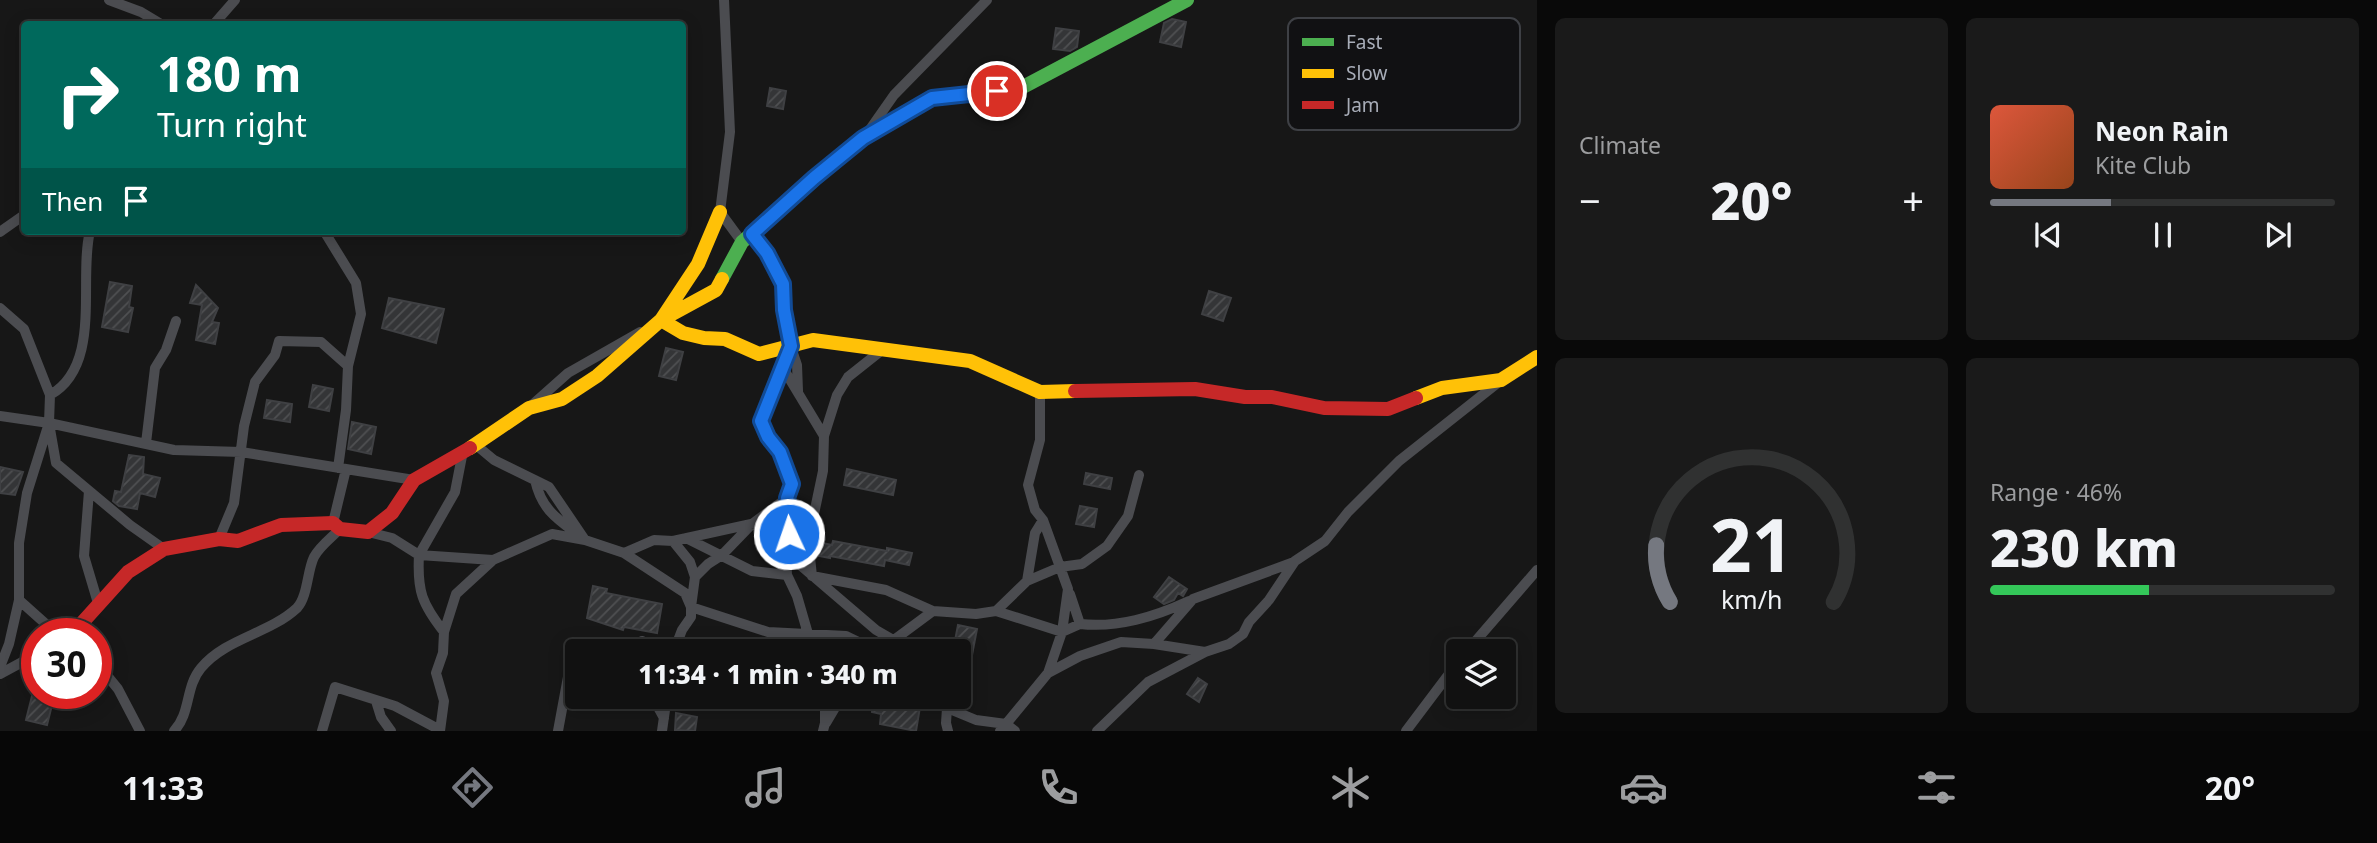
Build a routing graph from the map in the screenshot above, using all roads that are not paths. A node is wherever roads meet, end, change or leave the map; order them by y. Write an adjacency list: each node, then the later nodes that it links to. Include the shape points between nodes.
1 (110, 0): 6 (street)
2 (235, 0): 7 (street)
3 (724, 0): 9 (street, via 730,132)
4 (987, 0): 8 (street, via 894,95)
5 (1187, 0): 8 (street, via 1019,89 932,98)
6 (156, 21)
7 (217, 21)
8 (863, 138): 14 (street)
9 (720, 212): 14 (street); 16 (street, via 698,264)
10 (21, 217): 11 (street)
11 (0, 232)
12 (89, 235): 26 (street, via 85,337 77,361 60,389)
13 (326, 235): 21 (street, via 356,283 360,314)
14 (747, 239): 16 (street, via 716,290); 18 (street, via 767,253 783,284)
15 (0, 308): 26 (street, via 24,329)
16 (661, 320): 18 (street, via 683,333 724,339 760,354); 31 (street, via 597,376 562,399 529,408)
17 (176, 321): 30 (street, via 155,368)
18 (791, 346): 19 (street, via 813,340); 22 (street); 24 (street)
19 (883, 350): 25 (street, via 970,361); 29 (street, via 848,377)
20 (1537, 357): 23 (street)
21 (348, 366): 32 (street, via 321,342 279,341 275,355 255,382); 33 (street)
22 (783, 368): 24 (street); 38 (street, via 761,421 792,484)
23 (1501, 380): 25 (street, via 1442,388 1388,409 1324,408 1195,389); 55 (street, via 1399,460 1325,541)
24 (798, 391): 29 (street)
25 (1040, 392): 41 (street, via 1040,440 1028,485)
26 (50, 395): 28 (street)
27 (0, 416): 28 (street)
28 (49, 423): 30 (street); 37 (street, via 56,463); 64 (street, via 27,493 19,543)
29 (824, 436): 39 (street)
30 (146, 443): 32 (street, via 174,450)
31 (470, 448): 35 (street); 36 (street); 52 (street, via 455,492)
32 (241, 452): 33 (street); 46 (street, via 234,503)
33 (342, 469): 35 (street); 43 (street)
34 (1139, 475): 56 (street, via 1128,516 1107,546 1082,564)
35 (414, 480): 44 (street, via 392,513)
36 (535, 480): 47 (street, via 549,487); 47 (street, via 540,500)
37 (89, 491): 49 (street); 65 (street, via 85,556)
38 (787, 498): 40 (street); 42 (street)
39 (814, 514): 40 (street); 59 (street)
40 (792, 515): 42 (street); 51 (street)
41 (1043, 520): 56 (street); 61 (street, via 1035,533)
42 (752, 524): 45 (street); 53 (street)
43 (337, 526): 44 (street); 46 (street, via 281,525 239,541); 102 (street, via 314,555 300,605 258,633 237,640 202,666 191,681 183,722)
44 (368, 531): 52 (street, via 392,538)
45 (686, 538): 48 (street); 53 (street)
46 (219, 539): 49 (street)
47 (585, 540): 50 (street); 54 (street, via 552,534)
48 (673, 541): 50 (street, via 654,540); 60 (street, via 690,562)
49 (164, 549): 65 (street, via 128,572)
50 (624, 553): 66 (street, via 685,593)
51 (786, 553): 58 (street); 59 (street)
52 (419, 555): 54 (street); 72 (street, via 418,586 428,612)
53 (722, 555): 58 (street, via 752,571); 60 (street)
54 (494, 560): 72 (street, via 456,594)
55 (1295, 561): 63 (street); 82 (street, via 1243,634)
56 (1060, 567): 61 (street); 62 (street)
57 (1537, 570): 80 (street)
58 (787, 575): 74 (street)
59 (813, 576): 67 (street, via 886,590); 78 (street)
60 (695, 577): 66 (street)
61 (1027, 581): 68 (street)
62 (1068, 589): 71 (street); 73 (street)
63 (1193, 599): 71 (street, via 1128,622); 81 (street)
64 (19, 600): 69 (street); 84 (street)
65 (98, 603): 70 (street)
66 (691, 607): 74 (street, via 768,632); 75 (street, via 691,617)
67 (933, 611): 68 (street); 79 (street)
68 (996, 611): 73 (street)
69 (39, 618)
70 (86, 618)
71 (1080, 624): 73 (street)
72 (444, 632): 100 (street, via 436,673 444,701)
73 (1062, 632): 85 (street)
74 (807, 634): 76 (street); 77 (street)
75 (679, 639)
76 (809, 639)
77 (852, 639)
78 (892, 639)
79 (898, 639)
80 (1477, 639)
81 (1154, 644): 82 (street); 85 (street, via 1121,642)
82 (1205, 652): 109 (street, via 1148,682)
83 (21, 663): 86 (street)
84 (0, 667)
85 (1048, 673): 99 (street)
86 (0, 674)
87 (1446, 678): 110 (street)
88 (112, 682): 101 (street)
89 (565, 693): 105 (street)
90 (376, 701): 100 (street, via 396,706); 103 (street, via 335,687); 104 (street)
91 (659, 709): 97 (street)
92 (665, 709): 97 (street)
93 (825, 709): 98 (street)
94 (834, 709): 98 (street)
95 (947, 709): 107 (street)
96 (949, 709): 99 (street)
97 (664, 718): 106 (street)
98 (824, 727)
99 (1003, 727): 108 (street)
100 (440, 730)
101 (140, 731)
102 (174, 731)
103 (322, 731)
104 (391, 731)
105 (558, 731)
106 (662, 731)
107 (948, 731)
108 (1015, 731)
109 (1097, 731)
110 (1406, 731)

